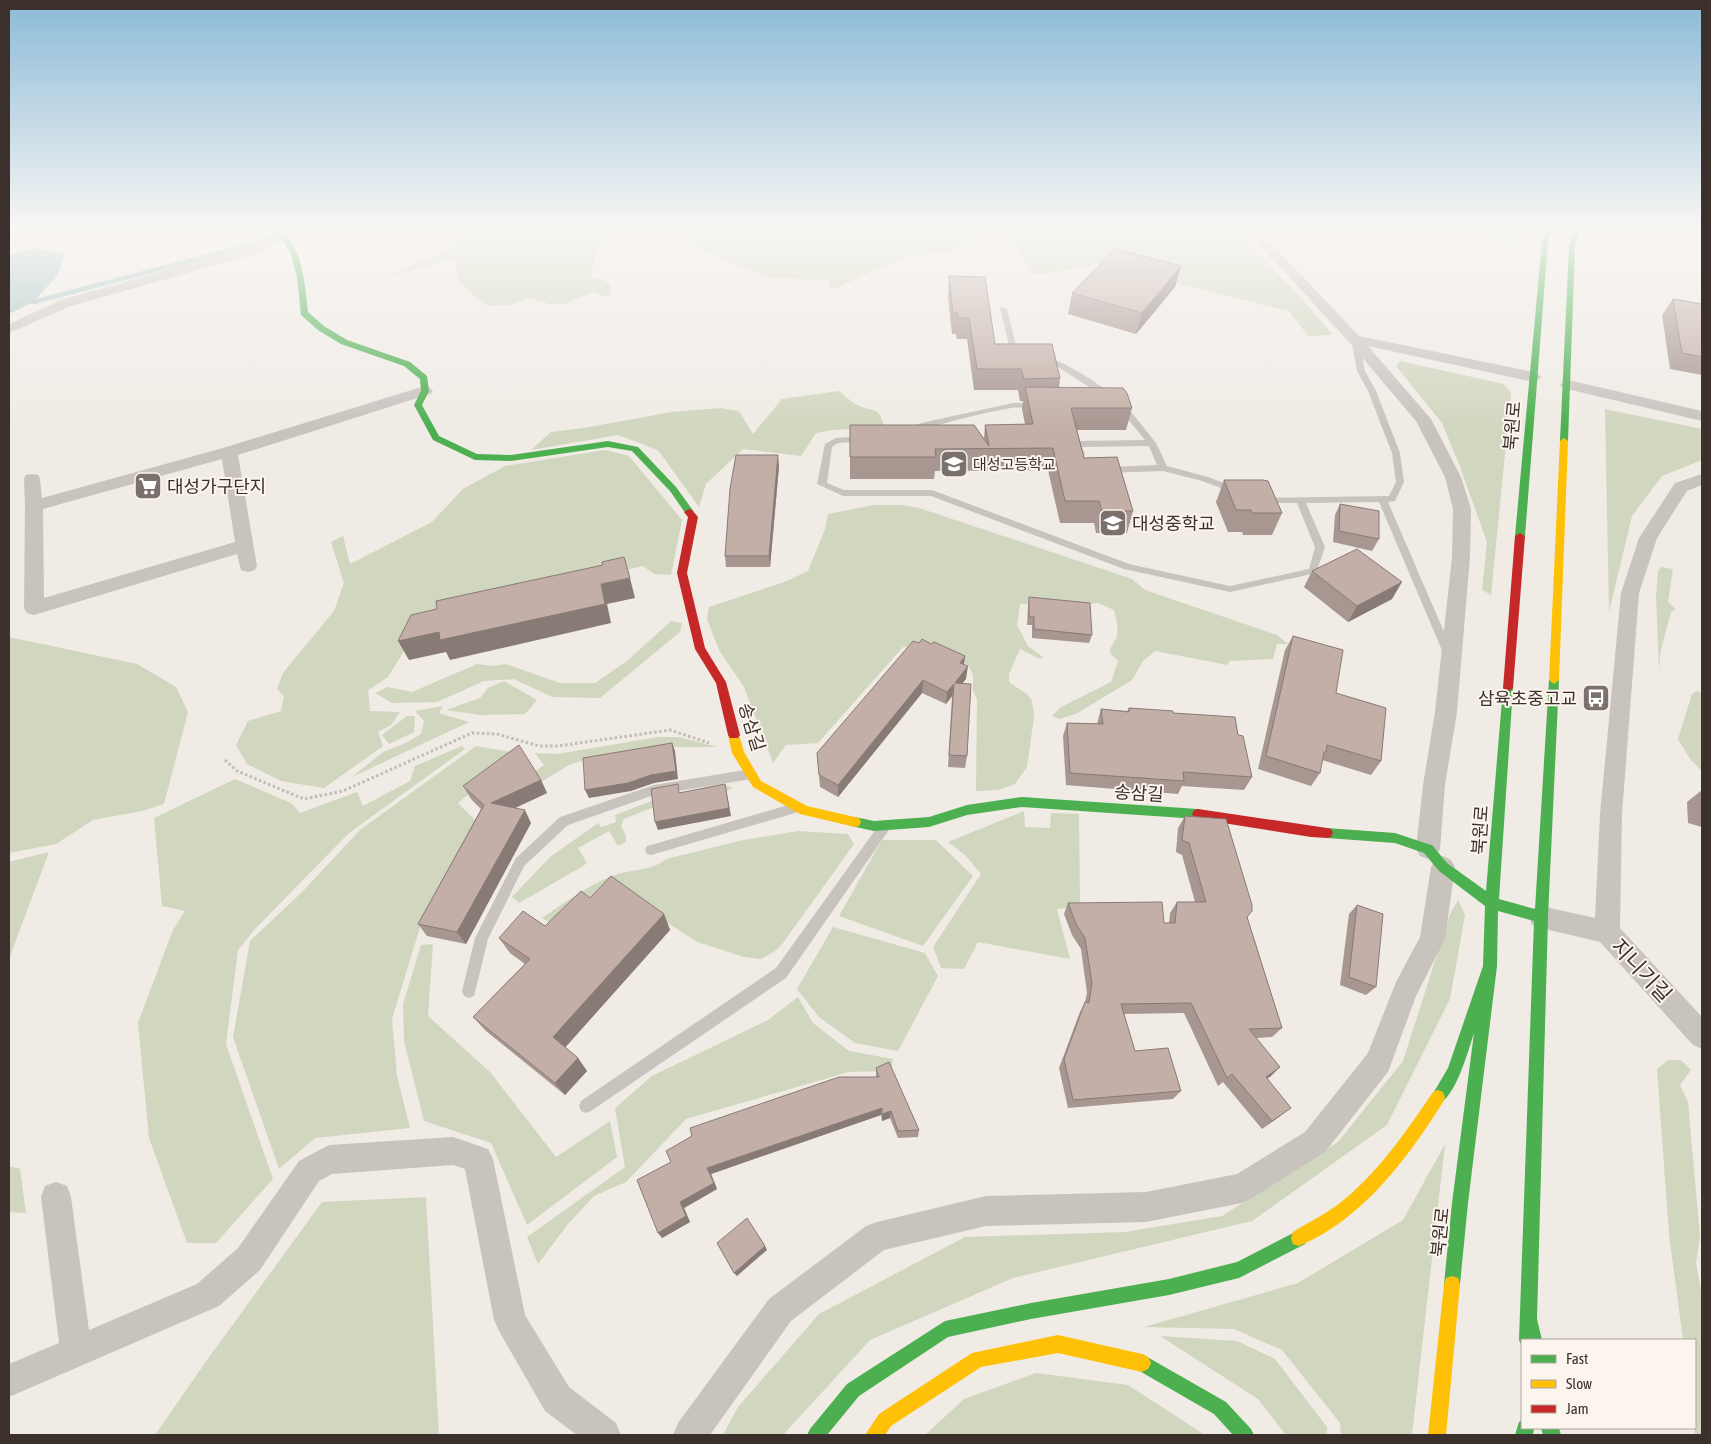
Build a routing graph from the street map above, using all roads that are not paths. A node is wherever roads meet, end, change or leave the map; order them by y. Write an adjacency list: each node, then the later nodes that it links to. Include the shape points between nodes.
1 (96, 294): 7 (street, via 66,303)
2 (301, 294): 11 (main road, via 304,313 321,328 344,342 408,364 424,378)
3 (1312, 294): 8 (street)
4 (1544, 294): 9 (main road, 북원로)
5 (1571, 294): 10 (main road)
6 (1004, 308): 12 (lane, via 1013,346 1061,365)
7 (9, 329)
8 (1354, 339): 9 (street); 25 (lane, via 1361,371 1396,453 1400,482 1392,499); 30 (street, via 1423,419 1453,476 1462,509 1461,557)
9 (1542, 379): 10 (main road); 36 (main road, 북원로, via 1516,577)
10 (1568, 385): 15 (street); 37 (main road)
11 (425, 391): 19 (street); 31 (main road, 송삼길, via 418,405 436,438 475,457 511,458 608,444 635,449 673,489 693,517 682,573 700,649 721,682 738,753)
12 (1117, 401): 13 (lane); 18 (lane)
13 (1100, 402)
14 (1043, 404): 16 (lane, via 1013,405 924,425)
15 (1702, 416)
16 (899, 435)
17 (872, 438): 26 (lane, via 836,441 828,446 822,484 843,493 932,493 1127,567 1230,589 1313,571 1320,547)
18 (1152, 442): 20 (lane, via 1077,444); 21 (lane)
19 (229, 452): 27 (street); 28 (street)
20 (1083, 461)
21 (1163, 468): 22 (lane); 26 (lane, via 1265,501)
22 (1096, 470)
23 (1702, 478): 38 (street, via 1681,487 1648,538 1630,593 1611,814)
24 (32, 479): 27 (street)
25 (1383, 500): 26 (lane); 30 (lane)
26 (1301, 501)
27 (34, 506): 28 (street, via 34,608)
28 (245, 546): 29 (street)
29 (248, 566)
30 (1450, 659): 35 (street, via 1446,712 1434,786)
31 (751, 774): 32 (main road, 송삼길, via 757,784); 40 (lane, via 654,790 564,820 520,862 482,938)
32 (798, 807): 33 (main road, 송삼길, via 874,826); 34 (lane)
33 (886, 825): 35 (main road, 송삼길, via 929,822 968,810 1022,802 1222,816 1307,832 1395,838); 42 (lane, via 781,973)
34 (650, 850)
35 (1436, 858): 36 (main road, 송삼길); 50 (street, via 1432,939 1405,991 1378,1062 1316,1142 1242,1188 1146,1207 986,1211 877,1237 780,1310)
36 (1492, 903): 37 (main road, 송삼길); 39 (main road, 북원로)
37 (1542, 917): 38 (street, 지니기길); 44 (main road)
38 (1606, 932): 41 (street, 지니기길)
39 (1490, 966): 51 (main road, via 1454,1072 1412,1137 1381,1176 1342,1211 1291,1243 1238,1270 1169,1287 945,1329 853,1390); 54 (main road, 북원로, via 1460,1203)
40 (469, 991)
41 (1702, 1036)
42 (586, 1106)
43 (56, 1197): 47 (street)
44 (1529, 1320): 45 (main road); 46 (main road)
45 (1528, 1339)
46 (1533, 1339)
47 (76, 1352): 48 (street); 49 (street, via 208,1295 248,1259 309,1171 330,1160 453,1151 478,1159 510,1320 557,1399)
48 (9, 1381)
49 (604, 1435)
50 (690, 1435)
51 (816, 1435)
52 (874, 1435): 53 (main road, via 885,1420 978,1359 1058,1344 1139,1361 1220,1408)
53 (1245, 1435)
54 (1437, 1435)

